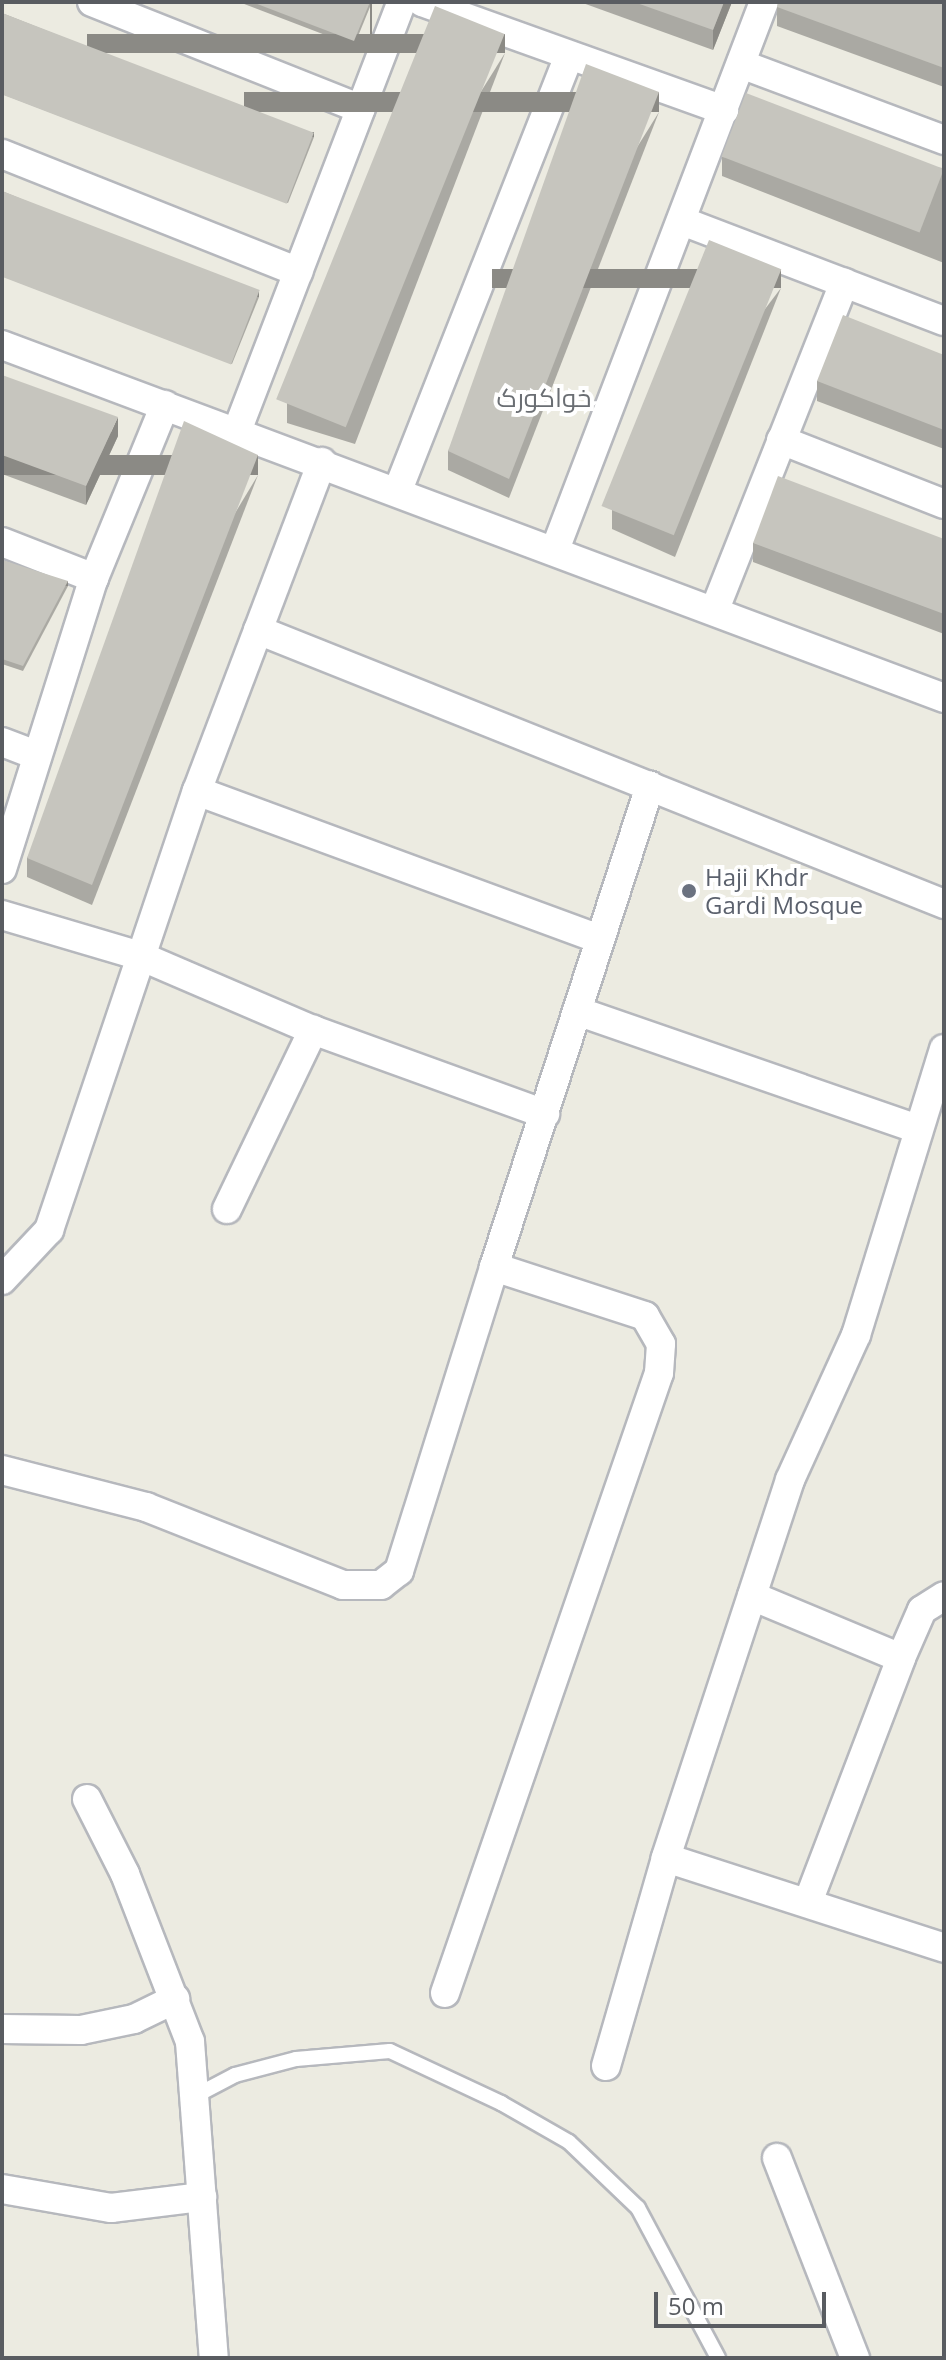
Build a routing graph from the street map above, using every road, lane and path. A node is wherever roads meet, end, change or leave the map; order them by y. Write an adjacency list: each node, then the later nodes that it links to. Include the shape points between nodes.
1 (92, 2): 7 (street)
2 (402, 2): 7 (street)
3 (422, 2): 5 (street)
4 (764, 2): 6 (street)
5 (569, 55): 8 (street); 20 (street)
6 (741, 64): 8 (street); 9 (street)
7 (361, 109): 12 (street)
8 (724, 110): 11 (street)
9 (944, 140)
10 (2, 154): 12 (street)
11 (682, 221): 13 (street); 23 (street)
12 (298, 272): 17 (street)
13 (844, 283): 14 (street); 18 (street)
14 (944, 321)
15 (2, 345): 16 (street)
16 (165, 405): 17 (street); 24 (street)
17 (237, 431): 19 (street)
18 (781, 440): 21 (street); 25 (street)
19 (322, 462): 20 (street); 26 (street)
20 (398, 490): 23 (street)
21 (944, 504)
22 (2, 542): 24 (street)
23 (556, 547): 25 (street)
24 (94, 578): 29 (street)
25 (715, 609): 27 (street)
26 (258, 630): 30 (street); 31 (street)
27 (944, 698)
28 (2, 742): 29 (street)
29 (36, 755): 32 (street)
30 (650, 786): 33 (street); 35 (street)
31 (197, 791): 35 (street); 36 (street)
32 (2, 869)
33 (944, 904)
34 (2, 915): 36 (street)
35 (600, 939): 37 (street)
36 (140, 956): 38 (street); 44 (street, via 49,1230)
37 (577, 1011): 40 (street); 41 (street)
38 (313, 1030): 40 (street); 42 (street)
39 (944, 1049): 41 (street)
40 (545, 1114): 43 (street)
41 (918, 1129): 46 (street, via 856,1335 790,1480)
42 (227, 1209)
43 (494, 1267): 45 (street, via 399,1571 381,1585 343,1585 146,1507); 53 (street, via 645,1316 661,1344 659,1373)
44 (2, 1280)
45 (2, 1470)
46 (752, 1596): 48 (street); 50 (street)
47 (944, 1596): 48 (street, via 922,1610)
48 (901, 1658): 51 (street)
49 (87, 1799): 54 (street)
50 (666, 1858): 51 (street); 56 (street)
51 (808, 1902): 52 (street)
52 (944, 1948)
53 (445, 1993)
54 (175, 1999): 55 (street, via 134,2019 81,2030); 57 (street)
55 (2, 2029)
56 (606, 2066)
57 (197, 2095): 60 (street); 62 (lane, via 235,2075 296,2059 390,2051 501,2103 569,2142 638,2208)
58 (777, 2158): 63 (street)
59 (2, 2189): 60 (street, via 111,2208)
60 (202, 2197): 61 (street)
61 (214, 2358)
62 (718, 2358)
63 (855, 2358)

